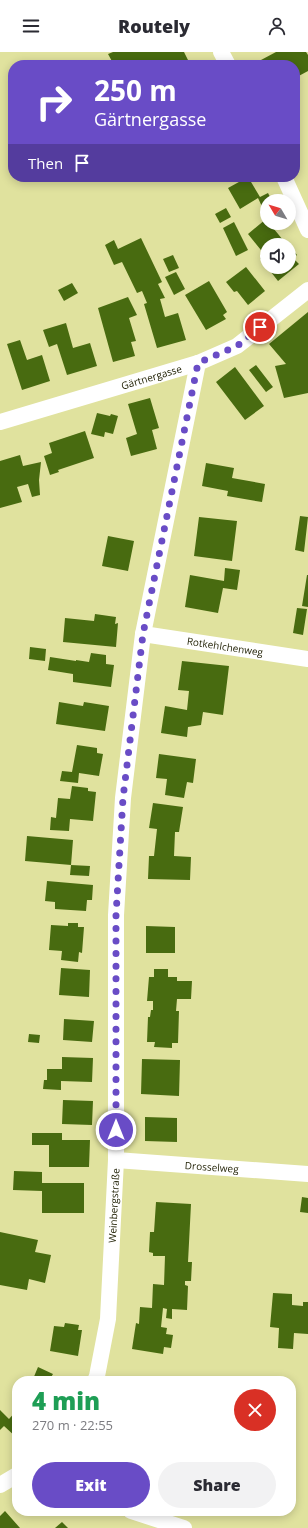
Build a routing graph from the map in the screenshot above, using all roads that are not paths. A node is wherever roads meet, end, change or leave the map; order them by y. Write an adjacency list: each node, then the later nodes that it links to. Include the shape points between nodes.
1 (286, 182): 2 (street)
2 (308, 230)
3 (308, 290): 4 (street, Gärtnergasse, via 237,346)
4 (198, 363): 5 (street, Gärtnergasse); 6 (street, Weinbergstraße)
5 (0, 422)
6 (143, 634): 7 (street, Rotkehlchenweg); 8 (street, Weinbergstraße, via 123,798 116,915)
7 (308, 659)
8 (116, 1160): 9 (street, Drosselweg); 10 (street, Weinbergstraße, via 108,1319)
9 (308, 1174)
10 (97, 1376)
11 (12, 1478): 12 (street)
12 (0, 1485)
13 (147, 1516): 14 (street)
14 (184, 1528)

